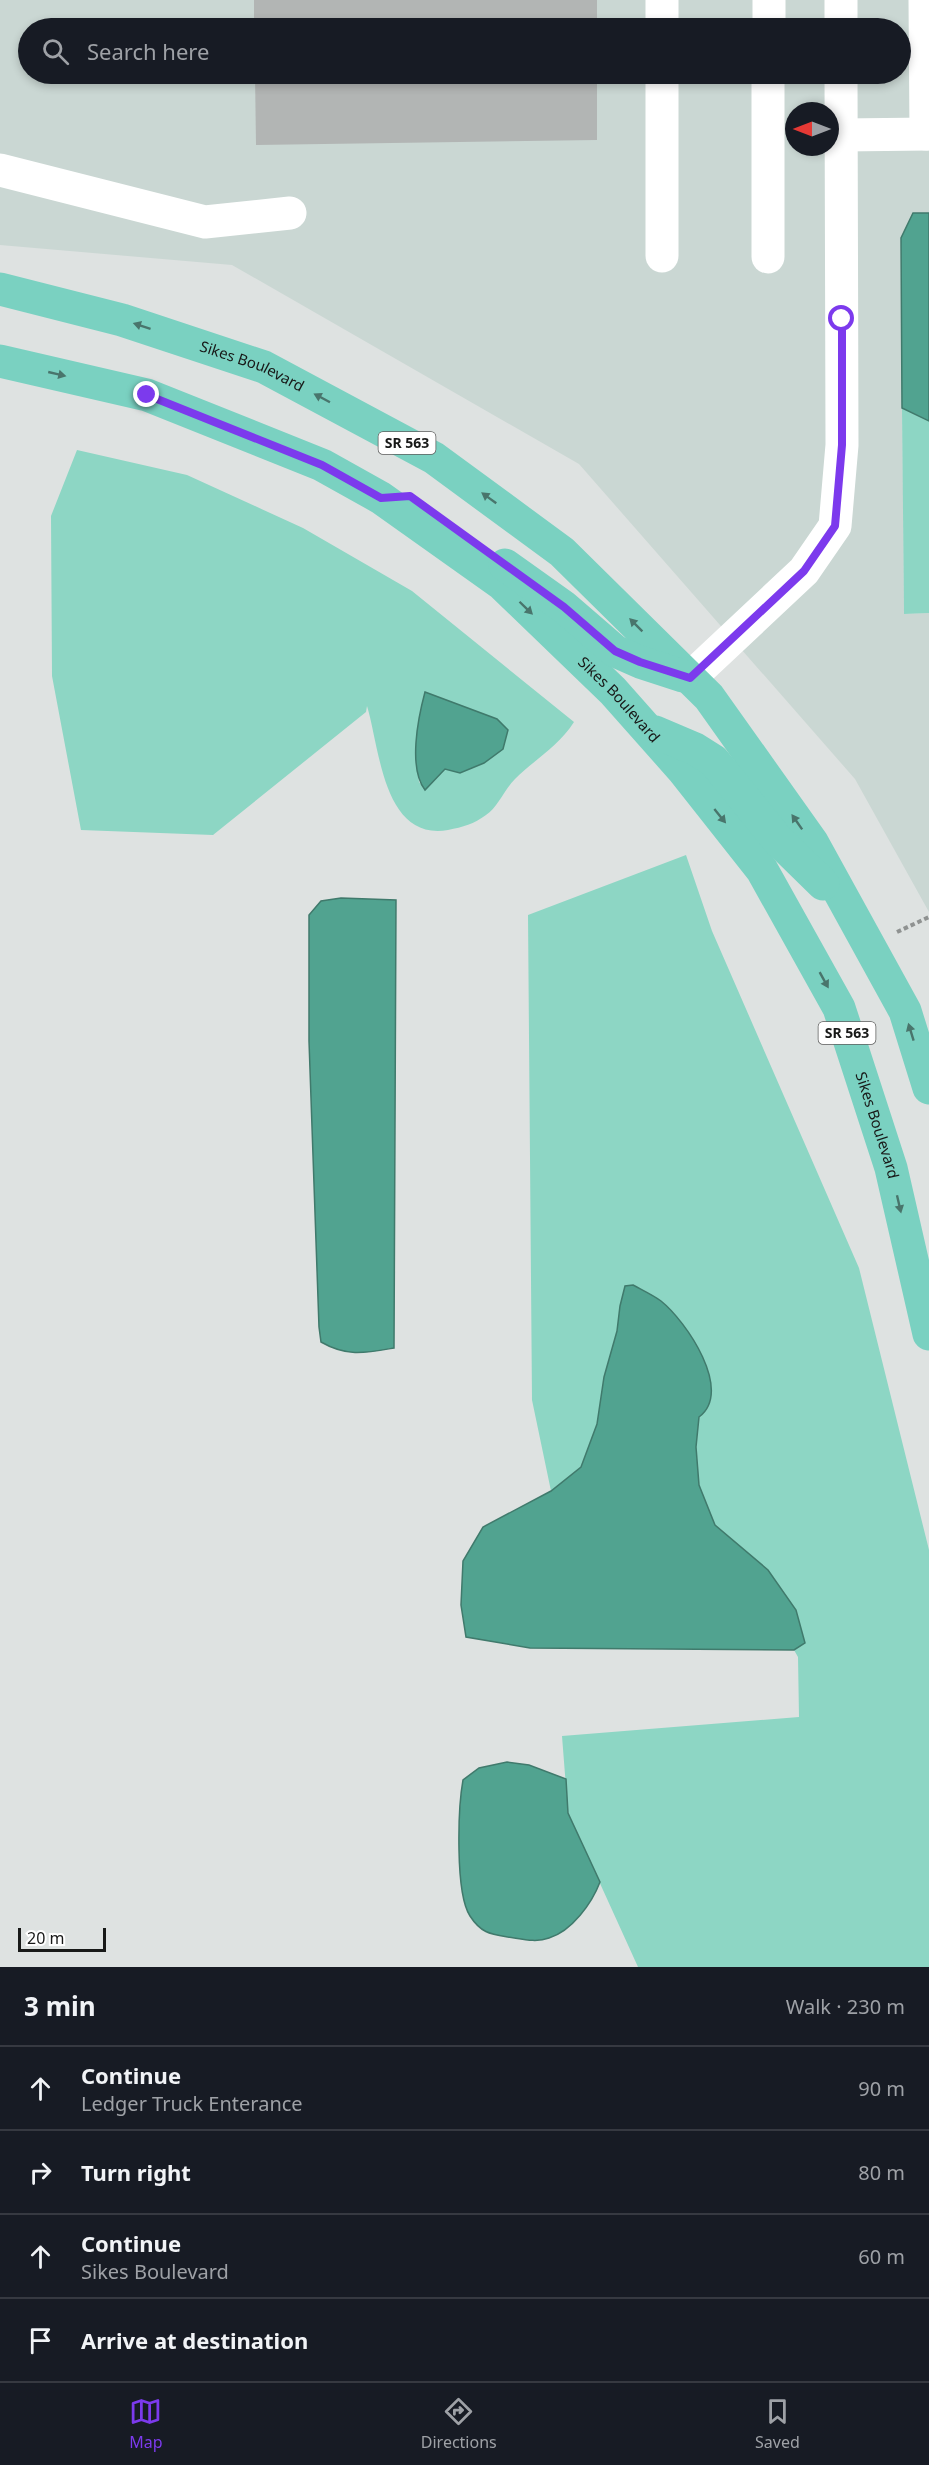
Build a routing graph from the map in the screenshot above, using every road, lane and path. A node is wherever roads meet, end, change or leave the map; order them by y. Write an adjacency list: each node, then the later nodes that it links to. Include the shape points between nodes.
1 (662, 0): 5 (lane)
2 (769, 0): 6 (lane)
3 (841, 0): 7 (lane)
4 (925, 0): 11 (lane)
5 (662, 18)
6 (768, 18)
7 (841, 18)
8 (662, 84): 15 (lane)
9 (768, 84): 16 (lane)
10 (842, 84): 12 (lane)
11 (927, 134): 12 (lane)
12 (842, 135): 20 (lane, via 842,445 835,526 804,571)
13 (0, 170): 14 (lane, via 204,222)
14 (290, 213)
15 (662, 256)
16 (768, 257)
17 (0, 289): 20 (main road, Sikes Boulevard / SR 563, one-way to 17, via 562,552 434,458 264,367 122,320)
18 (0, 361): 19 (main road, Sikes Boulevard / SR 563, one-way to 19, via 147,395 322,465)
19 (381, 498): 20 (main road, via 410,496 564,607 615,651); 21 (main road, Sikes Boulevard / SR 563, one-way to 21, via 502,585 613,691)
20 (690, 678): 22 (main road, Sikes Boulevard / SR 563, one-way to 20, via 812,842 709,697)
21 (645, 728): 22 (main road, via 714,761 777,839); 26 (main road, Sikes Boulevard / SR 563, one-way to 26, via 762,870 839,1008 891,1168)
22 (848, 908): 25 (main road, Sikes Boulevard / SR 563, one-way to 22, via 905,1011)
23 (929, 917): 24 (path)
24 (895, 933)
25 (929, 1088)
26 (929, 1334)

